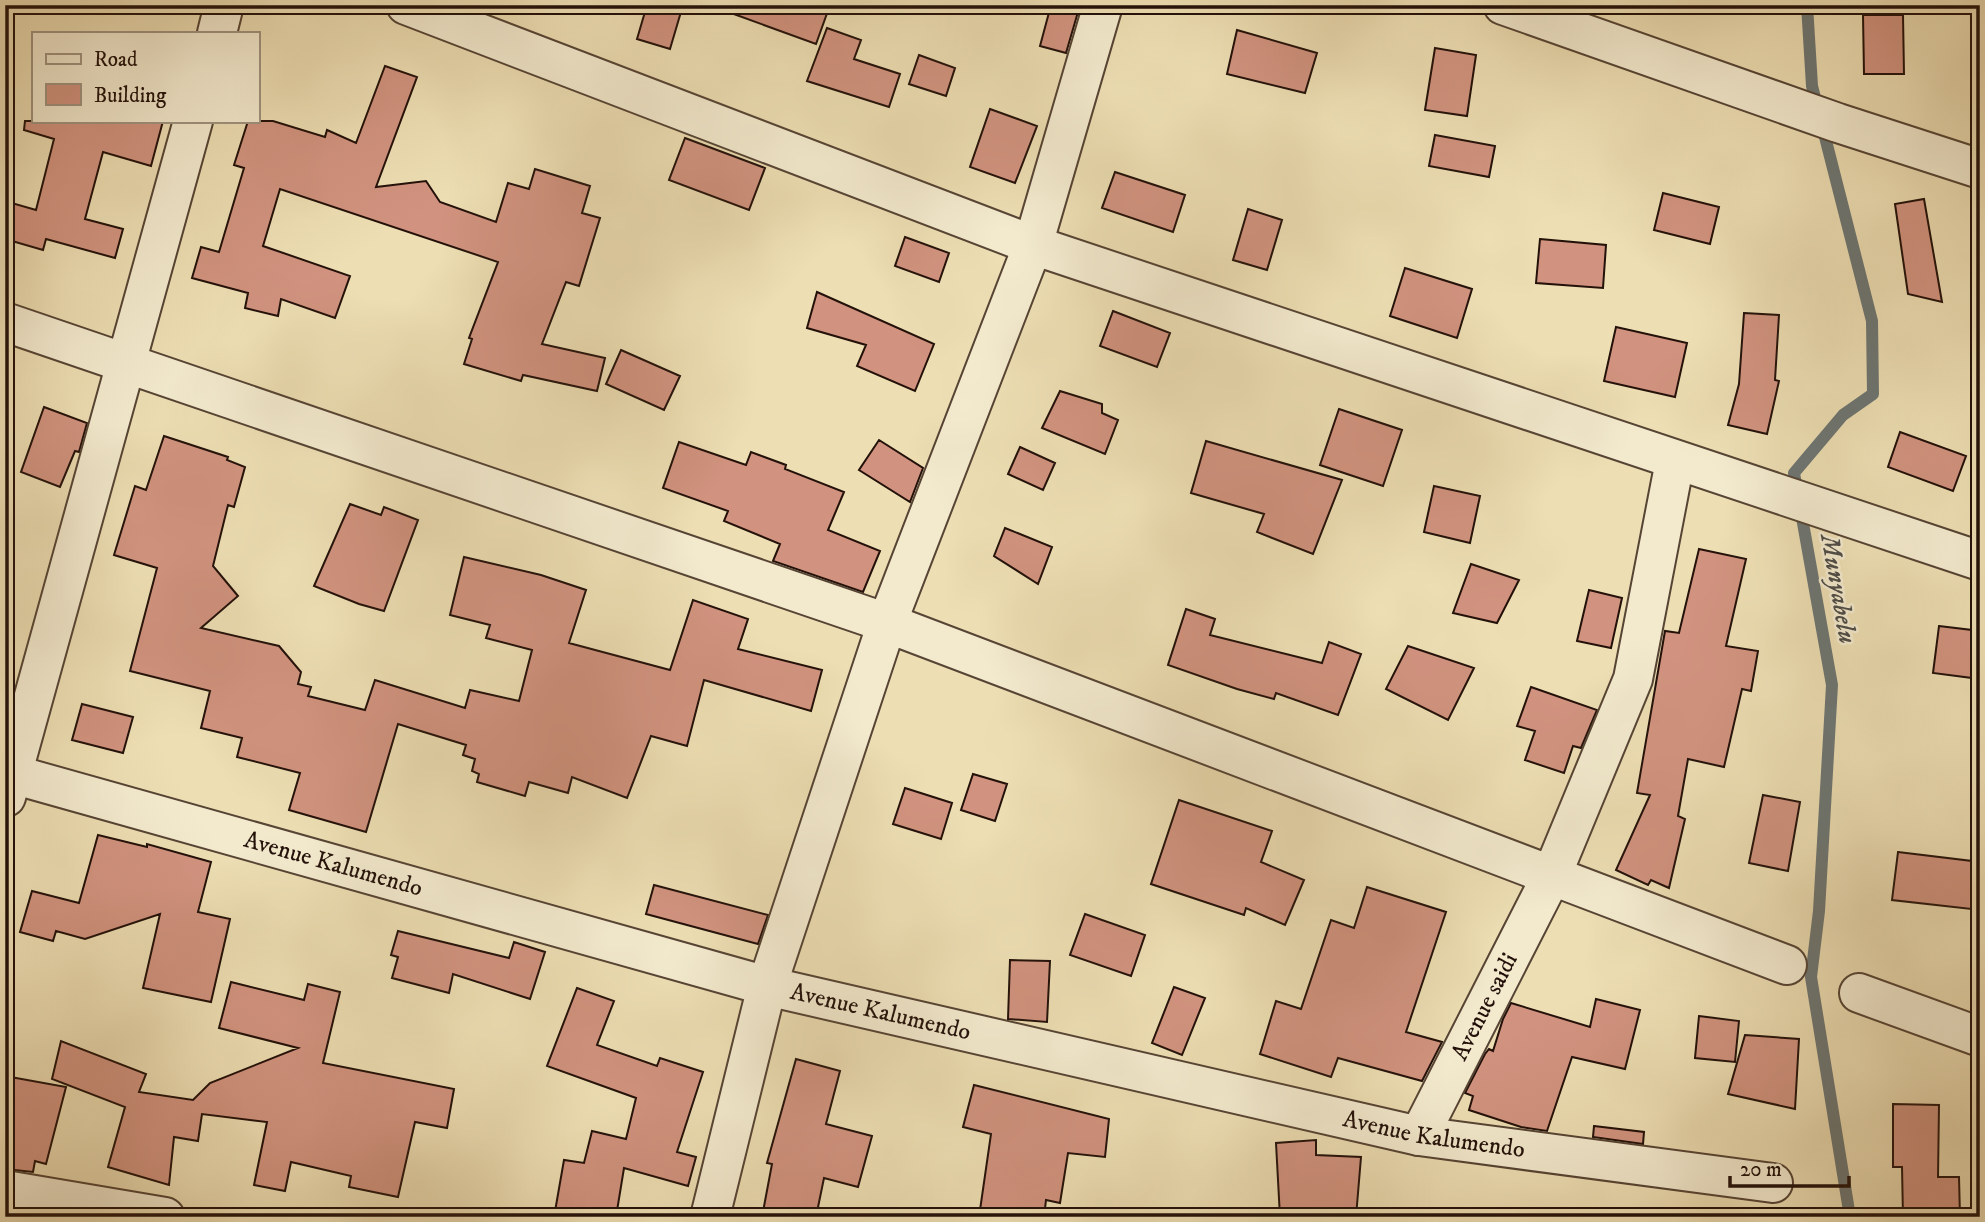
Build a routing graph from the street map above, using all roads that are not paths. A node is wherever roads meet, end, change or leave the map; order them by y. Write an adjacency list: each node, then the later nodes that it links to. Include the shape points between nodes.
1 (224, 5): 5 (street)
2 (405, 5): 8 (street)
3 (1102, 5): 8 (street)
4 (1503, 5): 7 (street)
5 (216, 32)
6 (193, 122): 10 (street)
7 (1980, 169)
8 (1033, 245): 11 (street); 13 (street)
9 (5, 322): 10 (street)
10 (127, 362): 13 (street); 14 (street)
11 (1675, 461): 12 (street); 15 (street, Avenue saidi, via 1633,679)
12 (1980, 561)
13 (887, 623): 15 (street); 17 (street)
14 (7, 781): 17 (street, Avenue Kalumendo)
15 (1551, 877): 16 (street); 20 (street, Avenue saidi)
16 (1787, 965)
17 (767, 986): 20 (street, Avenue Kalumendo); 24 (street)
18 (1859, 993): 19 (street)
19 (1980, 1037)
20 (1419, 1136): 21 (street, Avenue Kalumendo)
21 (1773, 1183)
22 (5, 1190): 23 (street)
23 (165, 1217)
24 (710, 1217)

